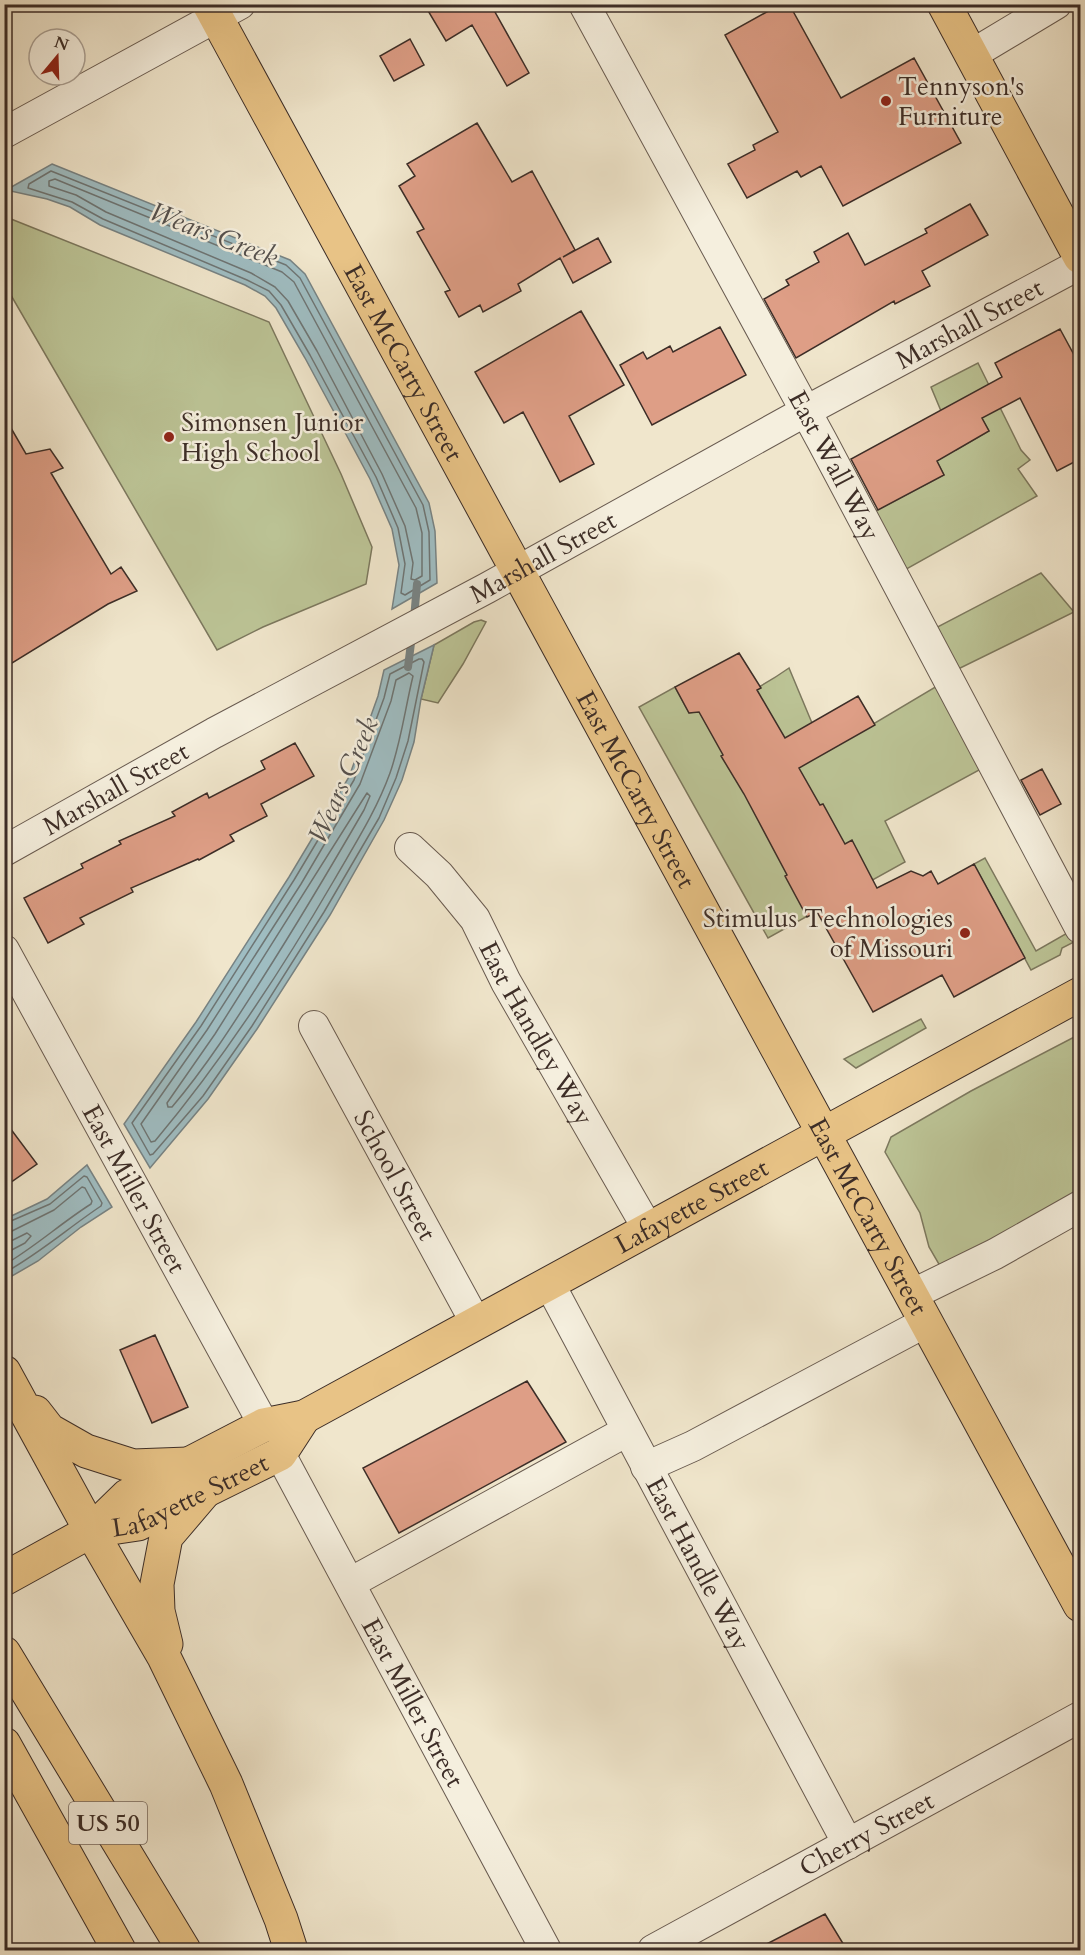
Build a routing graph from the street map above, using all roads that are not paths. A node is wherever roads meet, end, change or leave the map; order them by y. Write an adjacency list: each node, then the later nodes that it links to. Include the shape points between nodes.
1 (584, 4): 9 (street, East Wall Way)
2 (944, 4): 5 (main road)
3 (1056, 4): 5 (street)
4 (222, 9): 6 (street); 10 (main road, East McCarty Street)
5 (971, 55): 7 (main road)
6 (4, 133)
7 (1080, 257)
8 (1080, 264): 9 (street, Marshall Street)
9 (806, 411): 10 (street, Marshall Street); 13 (street, East Wall Way)
10 (517, 571): 12 (street, Marshall Street); 17 (main road, East McCarty Street)
11 (410, 848): 19 (street, East Handley Way, via 439,874 475,920 506,982)
12 (4, 851)
13 (1080, 928)
14 (4, 950): 25 (street, East Miller Street)
15 (1080, 994): 17 (main road, Lafayette Street)
16 (314, 1026): 22 (street, School Street)
17 (824, 1133): 19 (main road, Lafayette Street); 21 (main road, East McCarty Street)
18 (1080, 1206): 21 (street, via 995,1254)
19 (648, 1229): 20 (main road, Lafayette Street)
20 (549, 1283): 22 (main road, Lafayette Street); 26 (street, East Handle Way)
21 (919, 1308): 28 (street, via 693,1446); 33 (main road, East McCarty Street)
22 (476, 1323): 24 (main road, Lafayette Street)
23 (8, 1378): 29 (main road, via 50,1430 86,1451 132,1466); 30 (main road)
24 (304, 1417): 25 (main road, Lafayette Street); 27 (main road, Lafayette Street)
25 (264, 1425): 29 (main road, Lafayette Street)
26 (627, 1431): 28 (street, East Handle Way); 32 (street)
27 (280, 1454): 29 (main road, Lafayette Street); 32 (street, East Miller Street)
28 (646, 1467): 38 (street, East Handle Way)
29 (197, 1477): 30 (main road, Lafayette Street, via 127,1496); 35 (main road, via 166,1537 157,1584 158,1611)
30 (91, 1531): 31 (main road, Lafayette Street); 35 (main road)
31 (4, 1579)
32 (350, 1583): 42 (street, East Miller Street)
33 (1080, 1605)
34 (4, 1653): 40 (main road, US 50)
35 (173, 1675): 41 (main road, via 225,1784)
36 (1080, 1717): 38 (street, Cherry Street)
37 (4, 1744): 39 (main road, US 50)
38 (848, 1844): 43 (street, Cherry Street)
39 (119, 1950)
40 (184, 1950)
41 (291, 1950)
42 (546, 1950)
43 (653, 1950)

